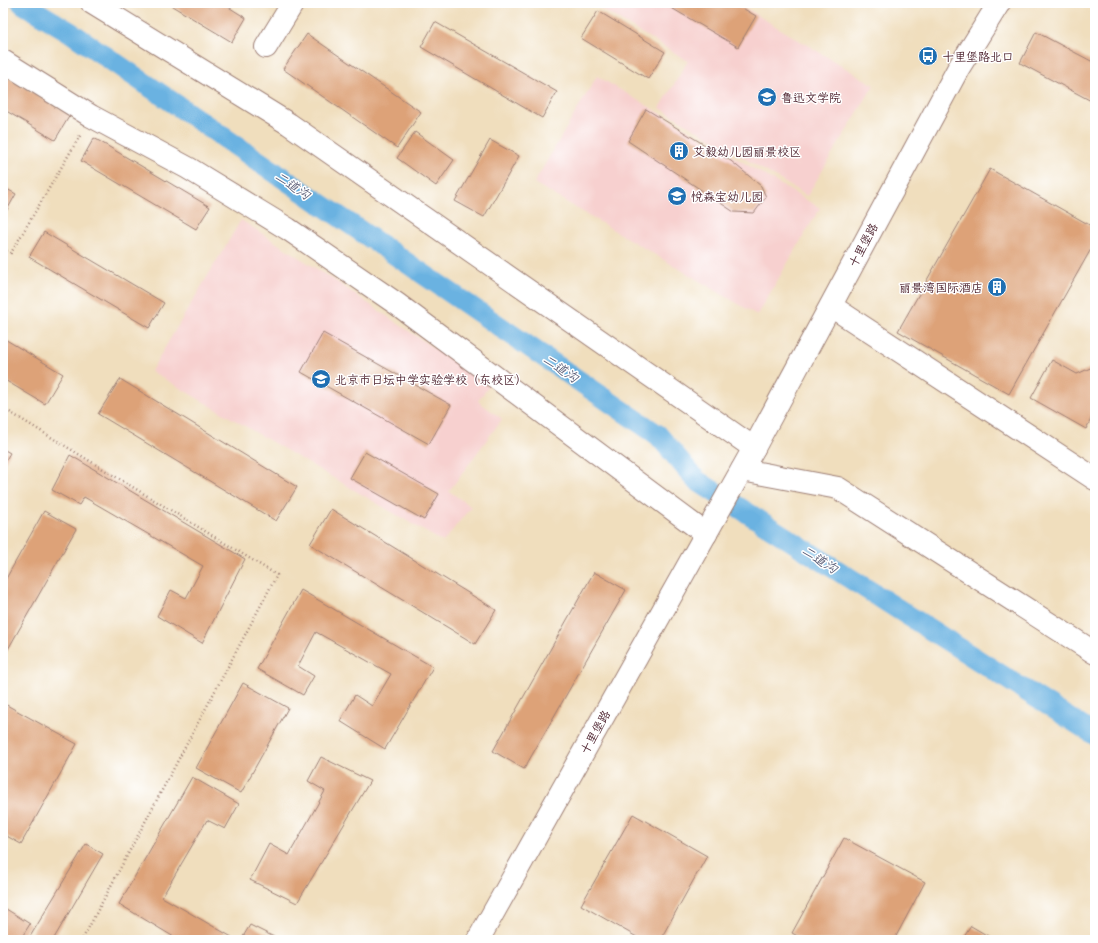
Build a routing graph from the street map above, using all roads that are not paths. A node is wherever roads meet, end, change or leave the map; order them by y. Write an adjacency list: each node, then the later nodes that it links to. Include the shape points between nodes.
1 (92, 3): 7 (street, via 289,124)
2 (293, 3): 4 (street)
3 (999, 3): 6 (street, 十里堡路, via 958,69)
4 (266, 47)
5 (3, 62): 10 (street, via 91,116 188,168 288,229)
6 (830, 306): 7 (street, 十里堡路); 9 (street)
7 (754, 448): 8 (street, 十里堡路)
8 (742, 470): 10 (street, 十里堡路); 11 (street, via 838,488)
9 (1095, 480)
10 (709, 529): 12 (street, 十里堡路)
11 (1095, 653)
12 (478, 940)

